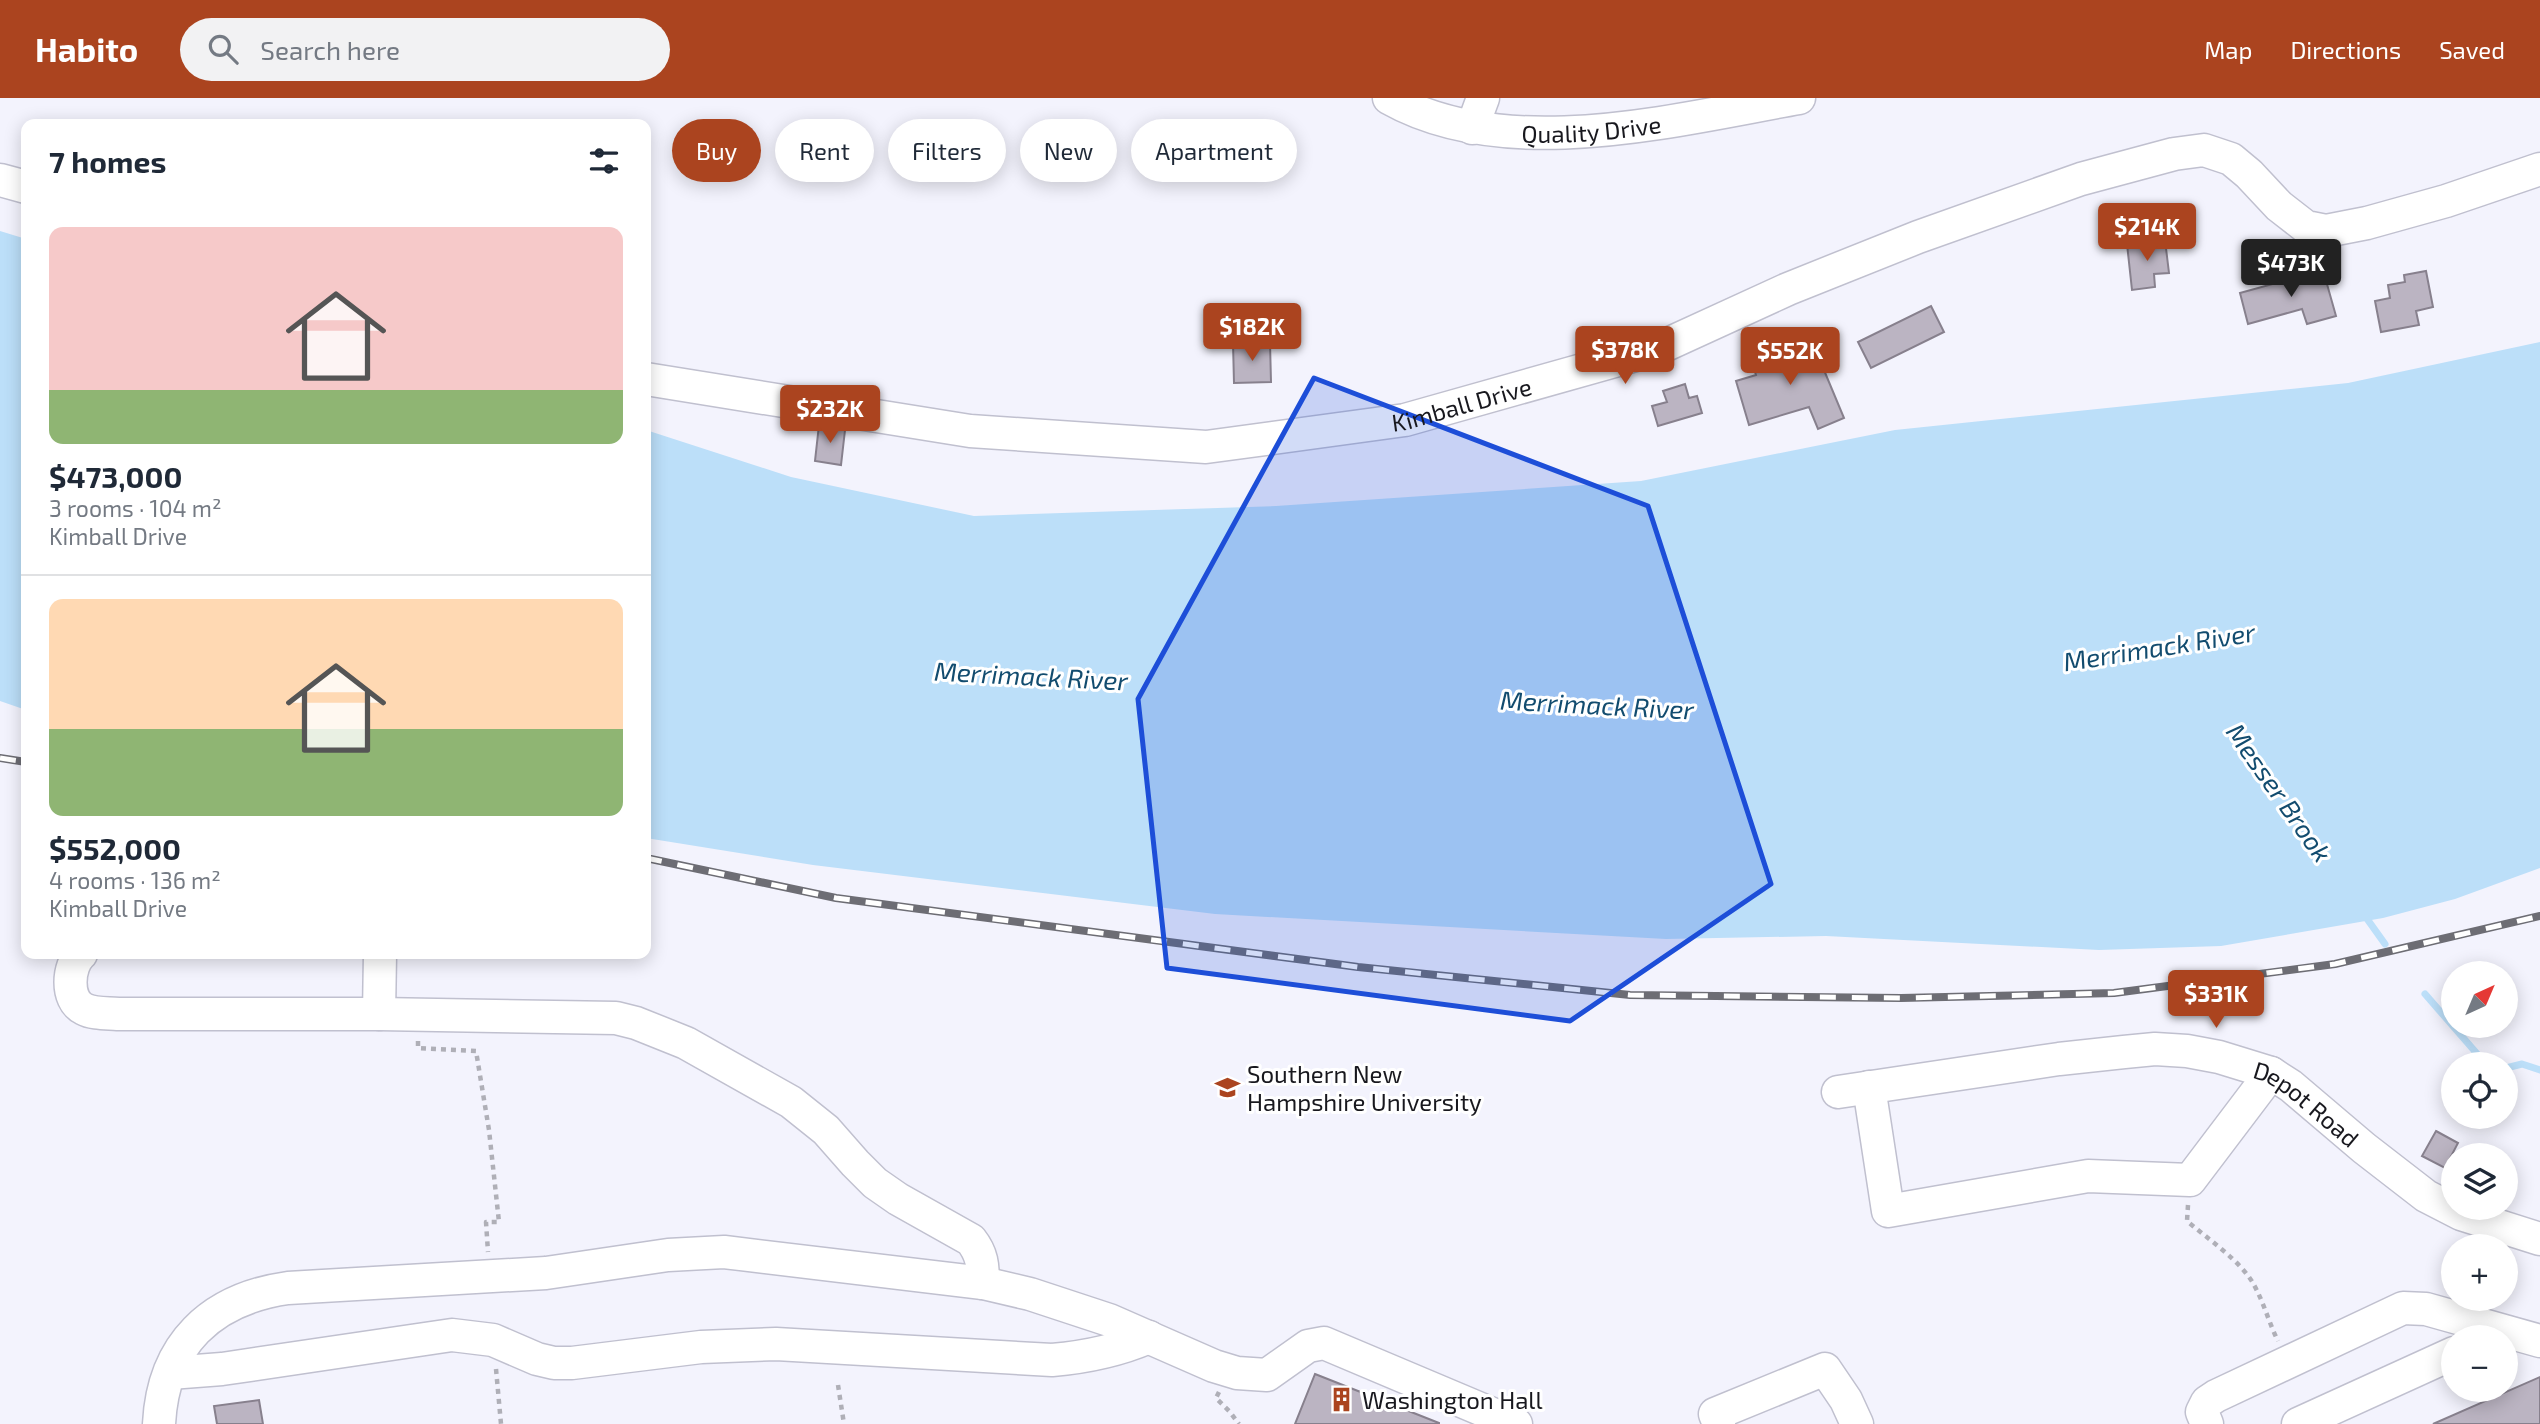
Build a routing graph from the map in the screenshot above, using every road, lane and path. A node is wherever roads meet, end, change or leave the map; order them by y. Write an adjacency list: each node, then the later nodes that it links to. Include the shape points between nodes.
1 (1389, 98): 4 (street, Quality Drive)
2 (1483, 98): 4 (street)
3 (1799, 98): 4 (street, Quality Drive, via 1657,124 1583,132)
4 (1472, 128)
5 (2540, 169): 8 (street, Kimball Drive, via 2446,201 2326,232 2306,227 2231,159 2204,150 2174,154 2081,179 1918,237 1657,349 1405,420 1206,447 970,431)
6 (0, 180): 7 (street)
7 (21, 186)
8 (651, 380)
9 (77, 959): 11 (street, via 72,993 84,1010 118,1014)
10 (380, 959): 11 (street)
11 (380, 1014): 19 (street, via 615,1018 660,1031 791,1102 827,1130 875,1183 971,1240 983,1261)
12 (418, 1044): 18 (path, via 418,1048 476,1051 499,1222 486,1222)
13 (2271, 1073): 14 (street, Depot Road, via 2219,1057 2155,1049); 14 (street, via 2190,1180 2088,1176 1888,1211); 17 (street, Depot Road, via 2427,1196 2461,1214)
14 (1869, 1087): 15 (street, Depot Road)
15 (1838, 1092)
16 (2187, 1221): 20 (path, via 2247,1275)
17 (2540, 1239)
18 (488, 1253)
19 (983, 1283): 22 (street, via 1069,1306); 26 (street, via 724,1252 668,1255 546,1273 288,1288 247,1297 210,1317 186,1342)
20 (2269, 1324)
21 (2471, 1325): 35 (street, via 2426,1309 2403,1308 2216,1396 2202,1412)
22 (1149, 1337): 26 (street, via 1090,1357 1052,1360 734,1344 554,1363 493,1340 452,1335); 32 (street, via 1214,1366 1255,1376 1267,1375 1308,1346 1324,1343)
23 (2518, 1338): 24 (street)
24 (2540, 1341)
25 (2441, 1359): 36 (street)
26 (170, 1373): 29 (street)
27 (838, 1385): 31 (path)
28 (500, 1414): 30 (path)
29 (155, 1423)
30 (501, 1424)
31 (844, 1424)
32 (1516, 1424)
33 (1719, 1424): 34 (street, via 1716,1414 1825,1369)
34 (1857, 1424)
35 (2207, 1424)
36 (2298, 1424)

